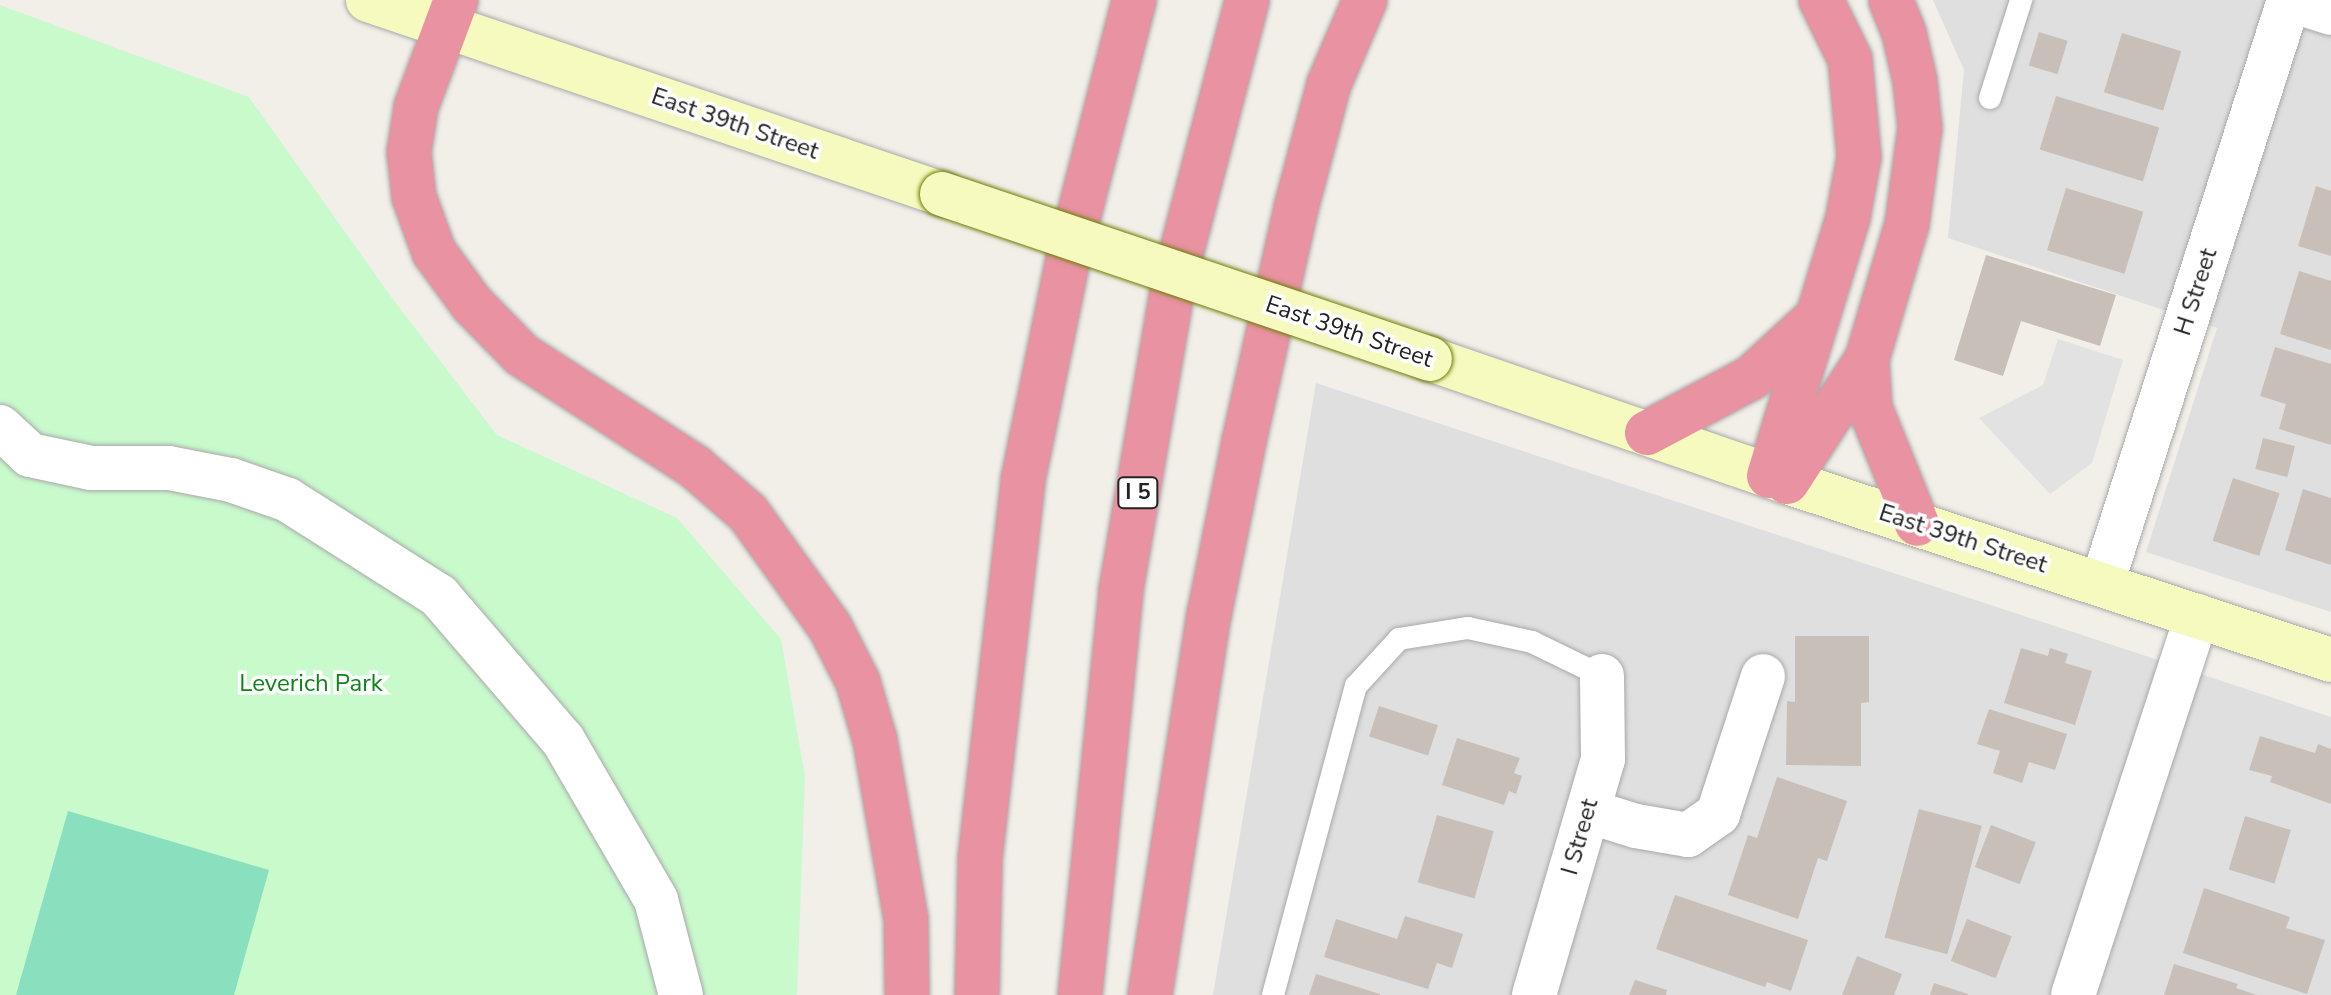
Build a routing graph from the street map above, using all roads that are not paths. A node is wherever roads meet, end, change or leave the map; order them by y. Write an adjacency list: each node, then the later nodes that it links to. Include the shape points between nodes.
1 (368, 0): 10 (main road, East 39th Street)
2 (1134, 0): 26 (highway, via 1070,250 1023,480 980,859)
3 (1247, 0): 27 (highway, I 5, via 1174,281 1121,590)
4 (1365, 0): 28 (highway, via 1329,84 1257,380 1209,615)
5 (1821, 0): 12 (highway, via 1850,59 1859,157 1848,217)
6 (1891, 0): 13 (highway, via 1904,33 1920,128 1907,224)
7 (2021, 0): 11 (lane)
8 (2290, 0): 9 (street); 18 (street, H Street)
9 (2331, 13)
10 (450, 14): 15 (main road, East 39th Street, bridge, via 942,194); 25 (highway, via 416,107 409,152 414,197 434,252 472,304 522,355 695,467 748,513 830,627 858,682 875,740 906,920)
11 (1990, 98)
12 (1815, 319): 15 (highway, via 1751,378); 16 (highway)
13 (1867, 359): 16 (highway); 17 (highway, via 1870,408)
14 (0, 427): 24 (street, via 30,455 91,468 169,468 231,480 288,500 439,596 563,740 656,900)
15 (1647, 433): 16 (main road, East 39th Street)
16 (1778, 479): 17 (main road, East 39th Street)
17 (1917, 524): 18 (main road, East 39th Street)
18 (2102, 584): 19 (main road, East 39th Street)
19 (2197, 616): 20 (main road, East 39th Street); 31 (street)
20 (2331, 660)
21 (1602, 676): 23 (street, I Street, via 1603,759); 29 (lane, via 1532,642 1468,628 1399,639 1356,686)
22 (1763, 676): 23 (street, via 1718,814 1688,835)
23 (1588, 811): 30 (street, I Street)
24 (681, 995)
25 (907, 995)
26 (977, 995)
27 (1080, 995)
28 (1150, 995)
29 (1273, 995)
30 (1534, 995)
31 (2073, 995)

